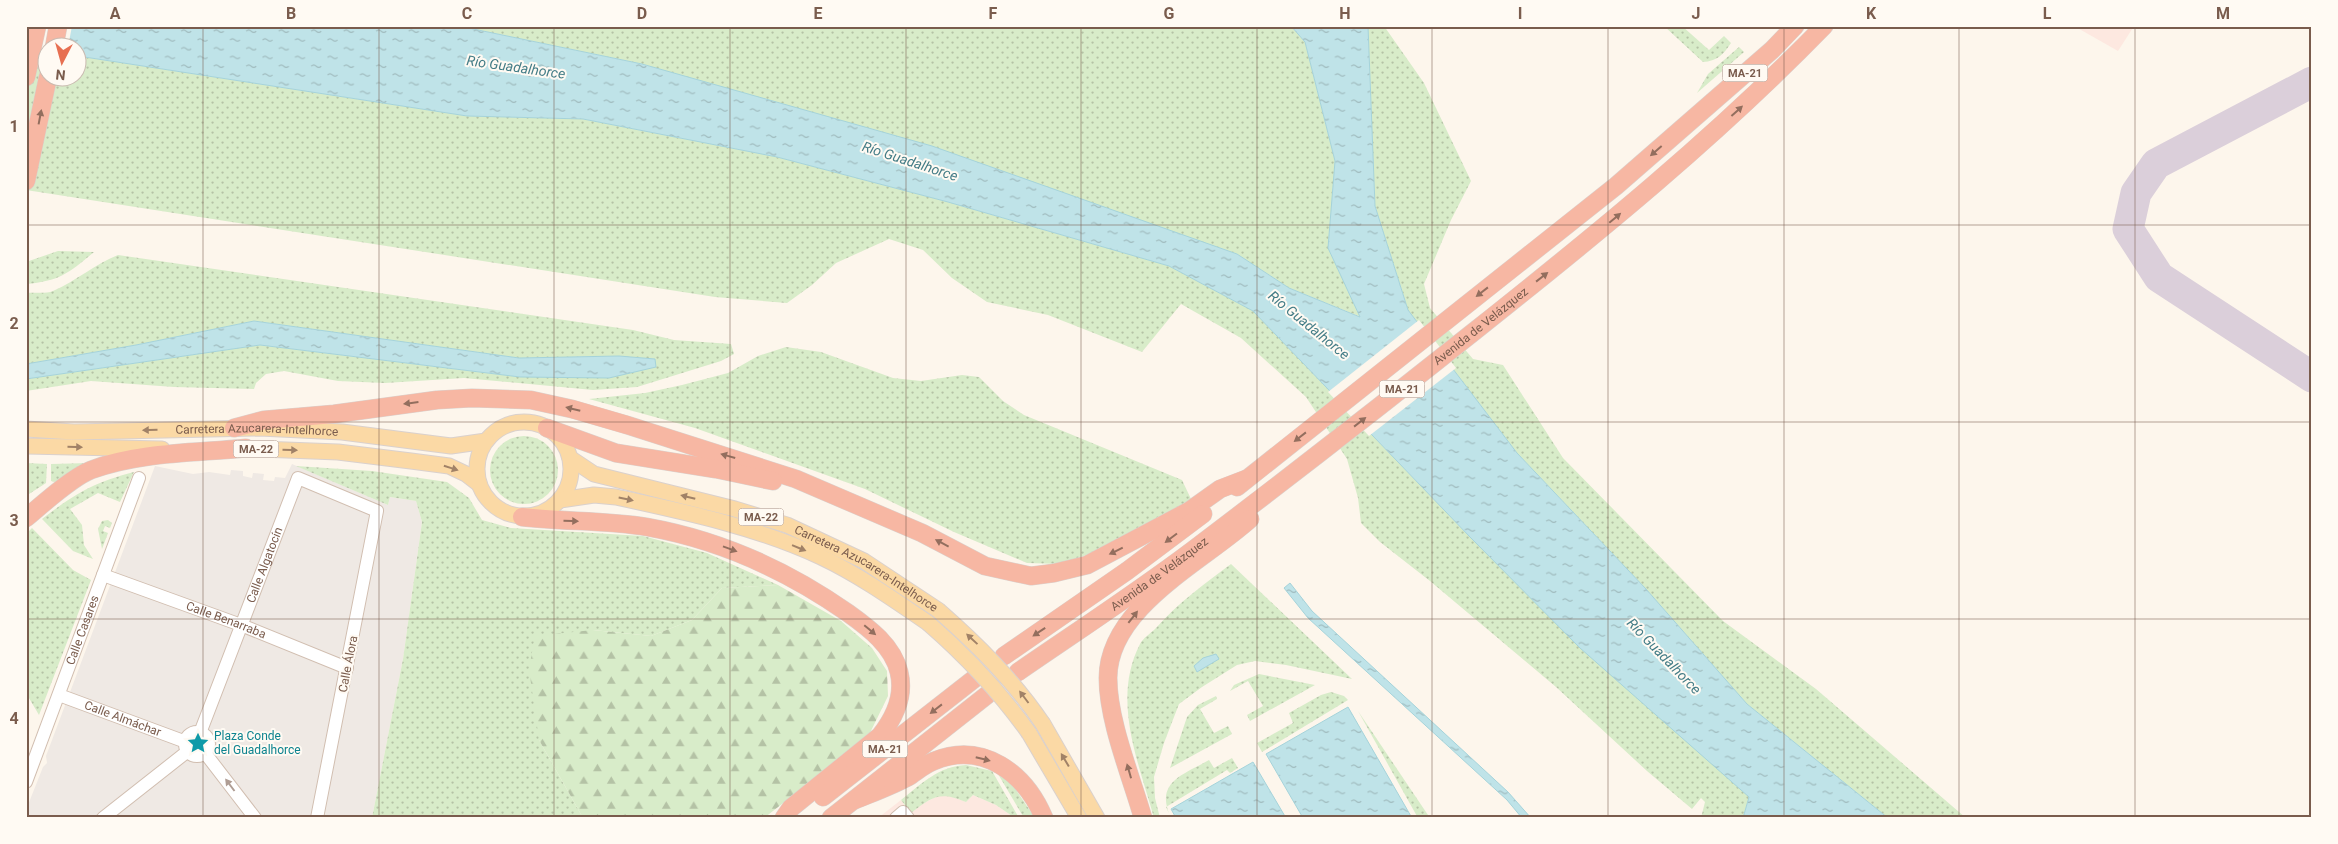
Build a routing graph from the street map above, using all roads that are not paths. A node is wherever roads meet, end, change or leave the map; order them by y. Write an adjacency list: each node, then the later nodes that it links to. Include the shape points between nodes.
1 (37, 26): 5 (highway)
2 (1780, 26): 7 (highway, via 1705,97)
3 (1795, 26): 7 (highway, Avenida de Velázquez / MA-21)
4 (1824, 26): 24 (highway, Avenida de Velázquez / MA-21, one-way to 4, via 1577,250 1768,84)
5 (26, 77)
6 (46, 88): 8 (highway, one-way to 6)
7 (1693, 119): 20 (highway, Avenida de Velázquez / MA-21, one-way to 20, via 1616,186 1246,479 1220,489)
8 (26, 181)
9 (234, 428): 11 (main road, Carretera Azucarera-Intelhorce / MA-22, one-way to 11, via 74,432); 12 (main road, Carretera Azucarera-Intelhorce / MA-22, via 342,432 451,446); 19 (highway, one-way to 9, via 741,460 572,409 531,400 436,400 264,420)
10 (547, 428): 12 (main road, via 530,422 514,424 498,430); 15 (main road, MA-22, via 562,441); 19 (highway, via 616,453 763,478)
11 (26, 429)
12 (486, 442): 17 (main road, via 477,469)
13 (26, 446): 14 (main road, Carretera Azucarera-Intelhorce / MA-22, one-way to 14)
14 (246, 448): 17 (main road, Carretera Azucarera-Intelhorce / MA-22, one-way to 17, via 338,452 449,466); 23 (highway, via 124,460 89,471)
15 (570, 458): 18 (main road, via 570,482); 27 (main road, Carretera Azucarera-Intelhorce / MA-22, one-way to 15, bridge, via 938,610 864,561 787,525 600,476)
16 (139, 478): 25 (street, Calle Casares)
17 (479, 484): 22 (main road, MA-22, via 496,508)
18 (560, 500): 22 (main road, MA-22, via 535,516); 29 (main road, Carretera Azucarera-Intelhorce / MA-22, one-way to 29, bridge, via 594,495 616,497 757,533 797,547 852,573 928,623 964,654)
19 (856, 503): 20 (highway, one-way to 19, via 1087,565 1031,576 985,566)
20 (1207, 504): 27 (highway, Avenida de Velázquez, one-way to 27)
21 (377, 511): 26 (street, Calle Algatocín, via 298,478); 28 (street, Calle Álora)
22 (522, 517): 39 (highway, one-way to 39, via 647,527 710,542 796,579 881,639 899,672 901,689 891,722 880,736 791,808)
23 (26, 518)
24 (1228, 531): 27 (highway, Avenida de Velázquez / MA-21); 45 (highway, one-way to 24, via 1114,717 1108,677 1116,643 1133,615)
25 (103, 575): 26 (street, Calle Benarraba); 30 (street, Calle Casares)
26 (241, 625): 28 (street, Calle Benarraba); 31 (street, Calle Algatocín)
27 (1008, 667): 44 (main road, Carretera Azucarera-Intelhorce, one-way to 27, bridge)
28 (347, 668): 38 (street, Calle Álora)
29 (984, 685): 35 (highway, MA-21); 40 (highway, MA-21, one-way to 40); 43 (main road, Carretera Azucarera-Intelhorce, bridge, via 1030,733)
30 (59, 695): 32 (street, Calle Almáchar); 34 (street, Calle Casares)
31 (200, 733): 32 (street, via 189,735); 33 (street, via 209,743)
32 (187, 747): 33 (street, via 198,756); 36 (street)
33 (205, 753): 37 (street, one-way to 33)
34 (26, 782)
35 (855, 800): 41 (highway, MA-21); 42 (highway, one-way to 42, via 906,778 934,761 962,754 988,759 1018,776)
36 (103, 818)
37 (255, 818)
38 (317, 818)
39 (784, 818)
40 (796, 818)
41 (831, 818)
42 (1044, 818)
43 (1079, 818)
44 (1097, 818)
45 (1143, 818)

